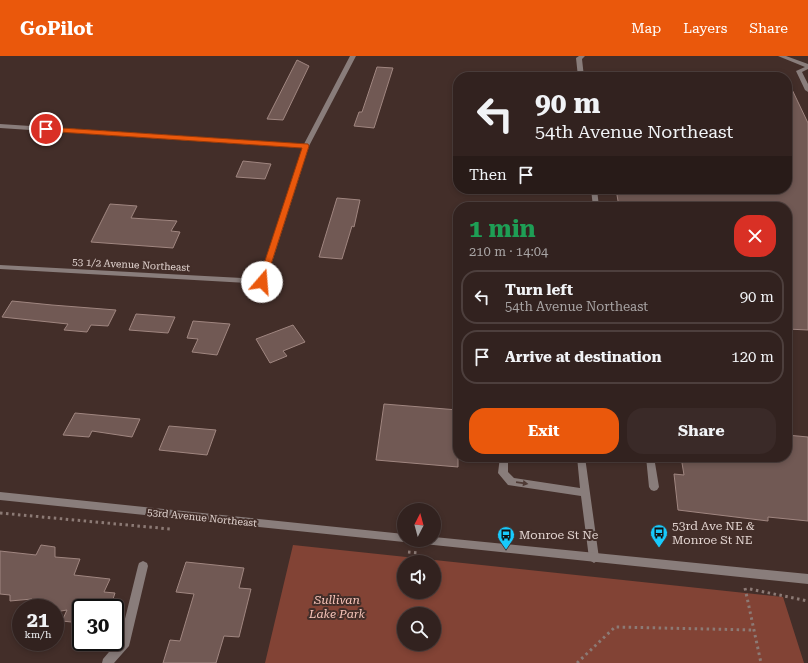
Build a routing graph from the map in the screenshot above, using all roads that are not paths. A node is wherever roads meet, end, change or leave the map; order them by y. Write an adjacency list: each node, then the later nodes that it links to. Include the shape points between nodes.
1 (353, 56): 8 (street)
2 (582, 56): 5 (street, via 579,58)
3 (781, 56): 4 (street)
4 (808, 67): 6 (street, via 799,71)
5 (580, 72)
6 (808, 90)
7 (0, 126): 8 (street)
8 (306, 146): 9 (street, 53 1/2 Avenue Northeast, via 262,282)
9 (0, 267)
10 (504, 462): 14 (street, one-way to 14, via 503,473 511,482)
11 (582, 462): 14 (street)
12 (651, 462): 13 (street)
13 (654, 487)
14 (586, 492): 18 (street)
15 (0, 496): 16 (street, 53rd Avenue Northeast)
16 (397, 537)
17 (441, 542): 18 (street)
18 (594, 558): 20 (street)
19 (144, 566): 21 (street, via 124,642)
20 (808, 580)
21 (107, 663)

